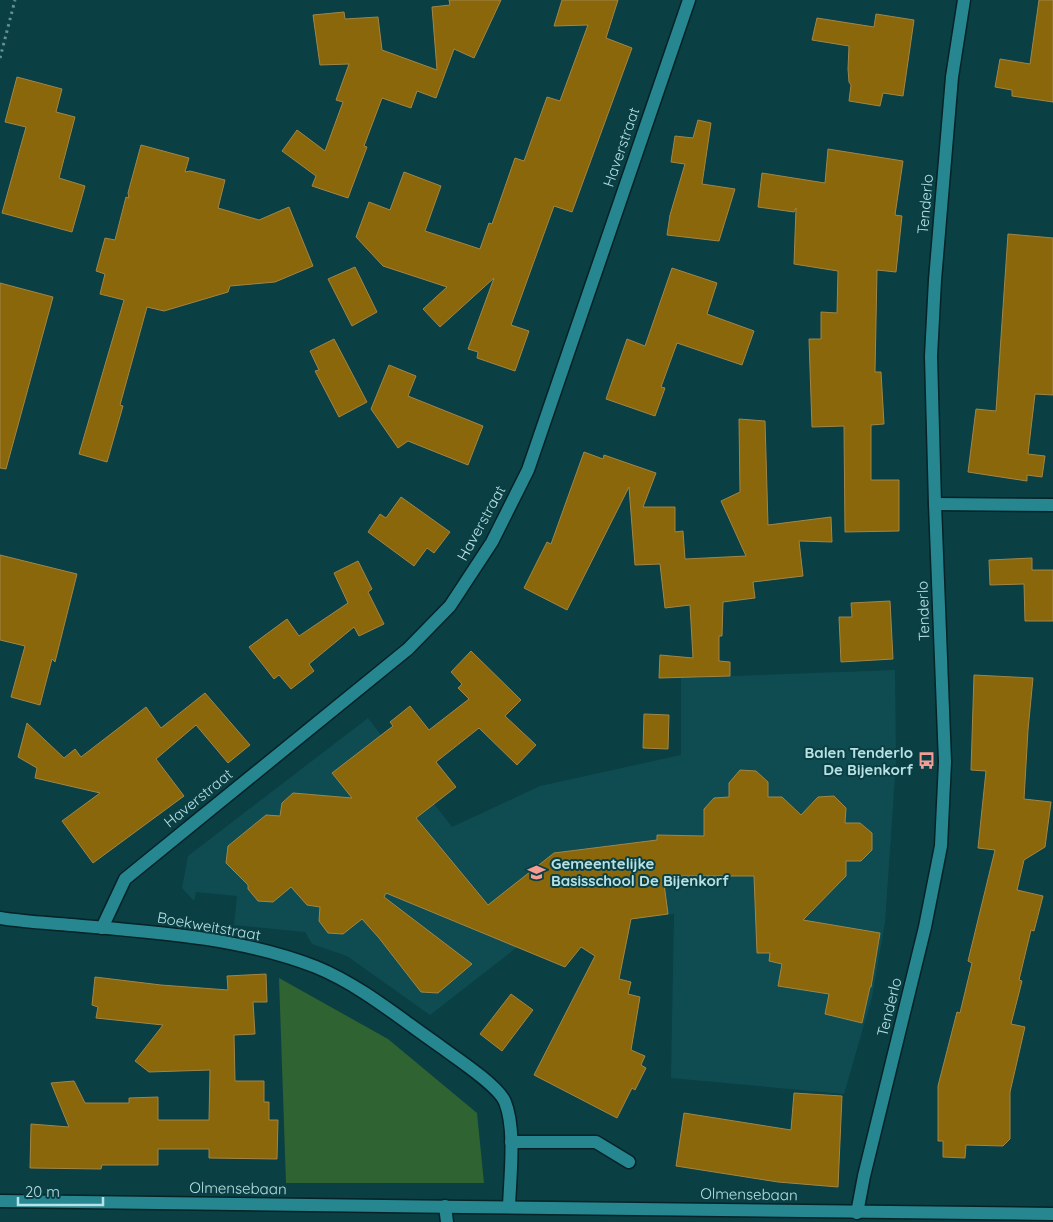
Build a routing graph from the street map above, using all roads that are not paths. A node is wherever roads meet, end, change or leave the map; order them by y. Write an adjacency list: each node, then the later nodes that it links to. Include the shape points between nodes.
1 (689, 0): 6 (street, Haverstraat, via 528,470 492,542 450,606 408,649 125,879)
2 (964, 0): 3 (street, Tenderlo, via 952,77 934,299 931,356)
3 (935, 504): 4 (street); 12 (street, Tenderlo, via 945,762 941,846)
4 (1053, 505)
5 (0, 918): 6 (street, Boekweitstraat)
6 (102, 928): 7 (street, Boekweitstraat, via 243,945 316,968 360,990 498,1090 509,1115)
7 (511, 1142): 8 (street, via 596,1142); 11 (street, Boekweitstraat)
8 (629, 1162)
9 (0, 1201): 10 (street, Olmensebaan)
10 (445, 1206): 11 (street, Olmensebaan); 15 (street)
11 (509, 1207): 14 (street, Olmensebaan)
12 (857, 1213): 13 (street, Olmensebaan); 14 (street, Olmensebaan)
13 (1053, 1214)
14 (834, 1217)
15 (447, 1222)

